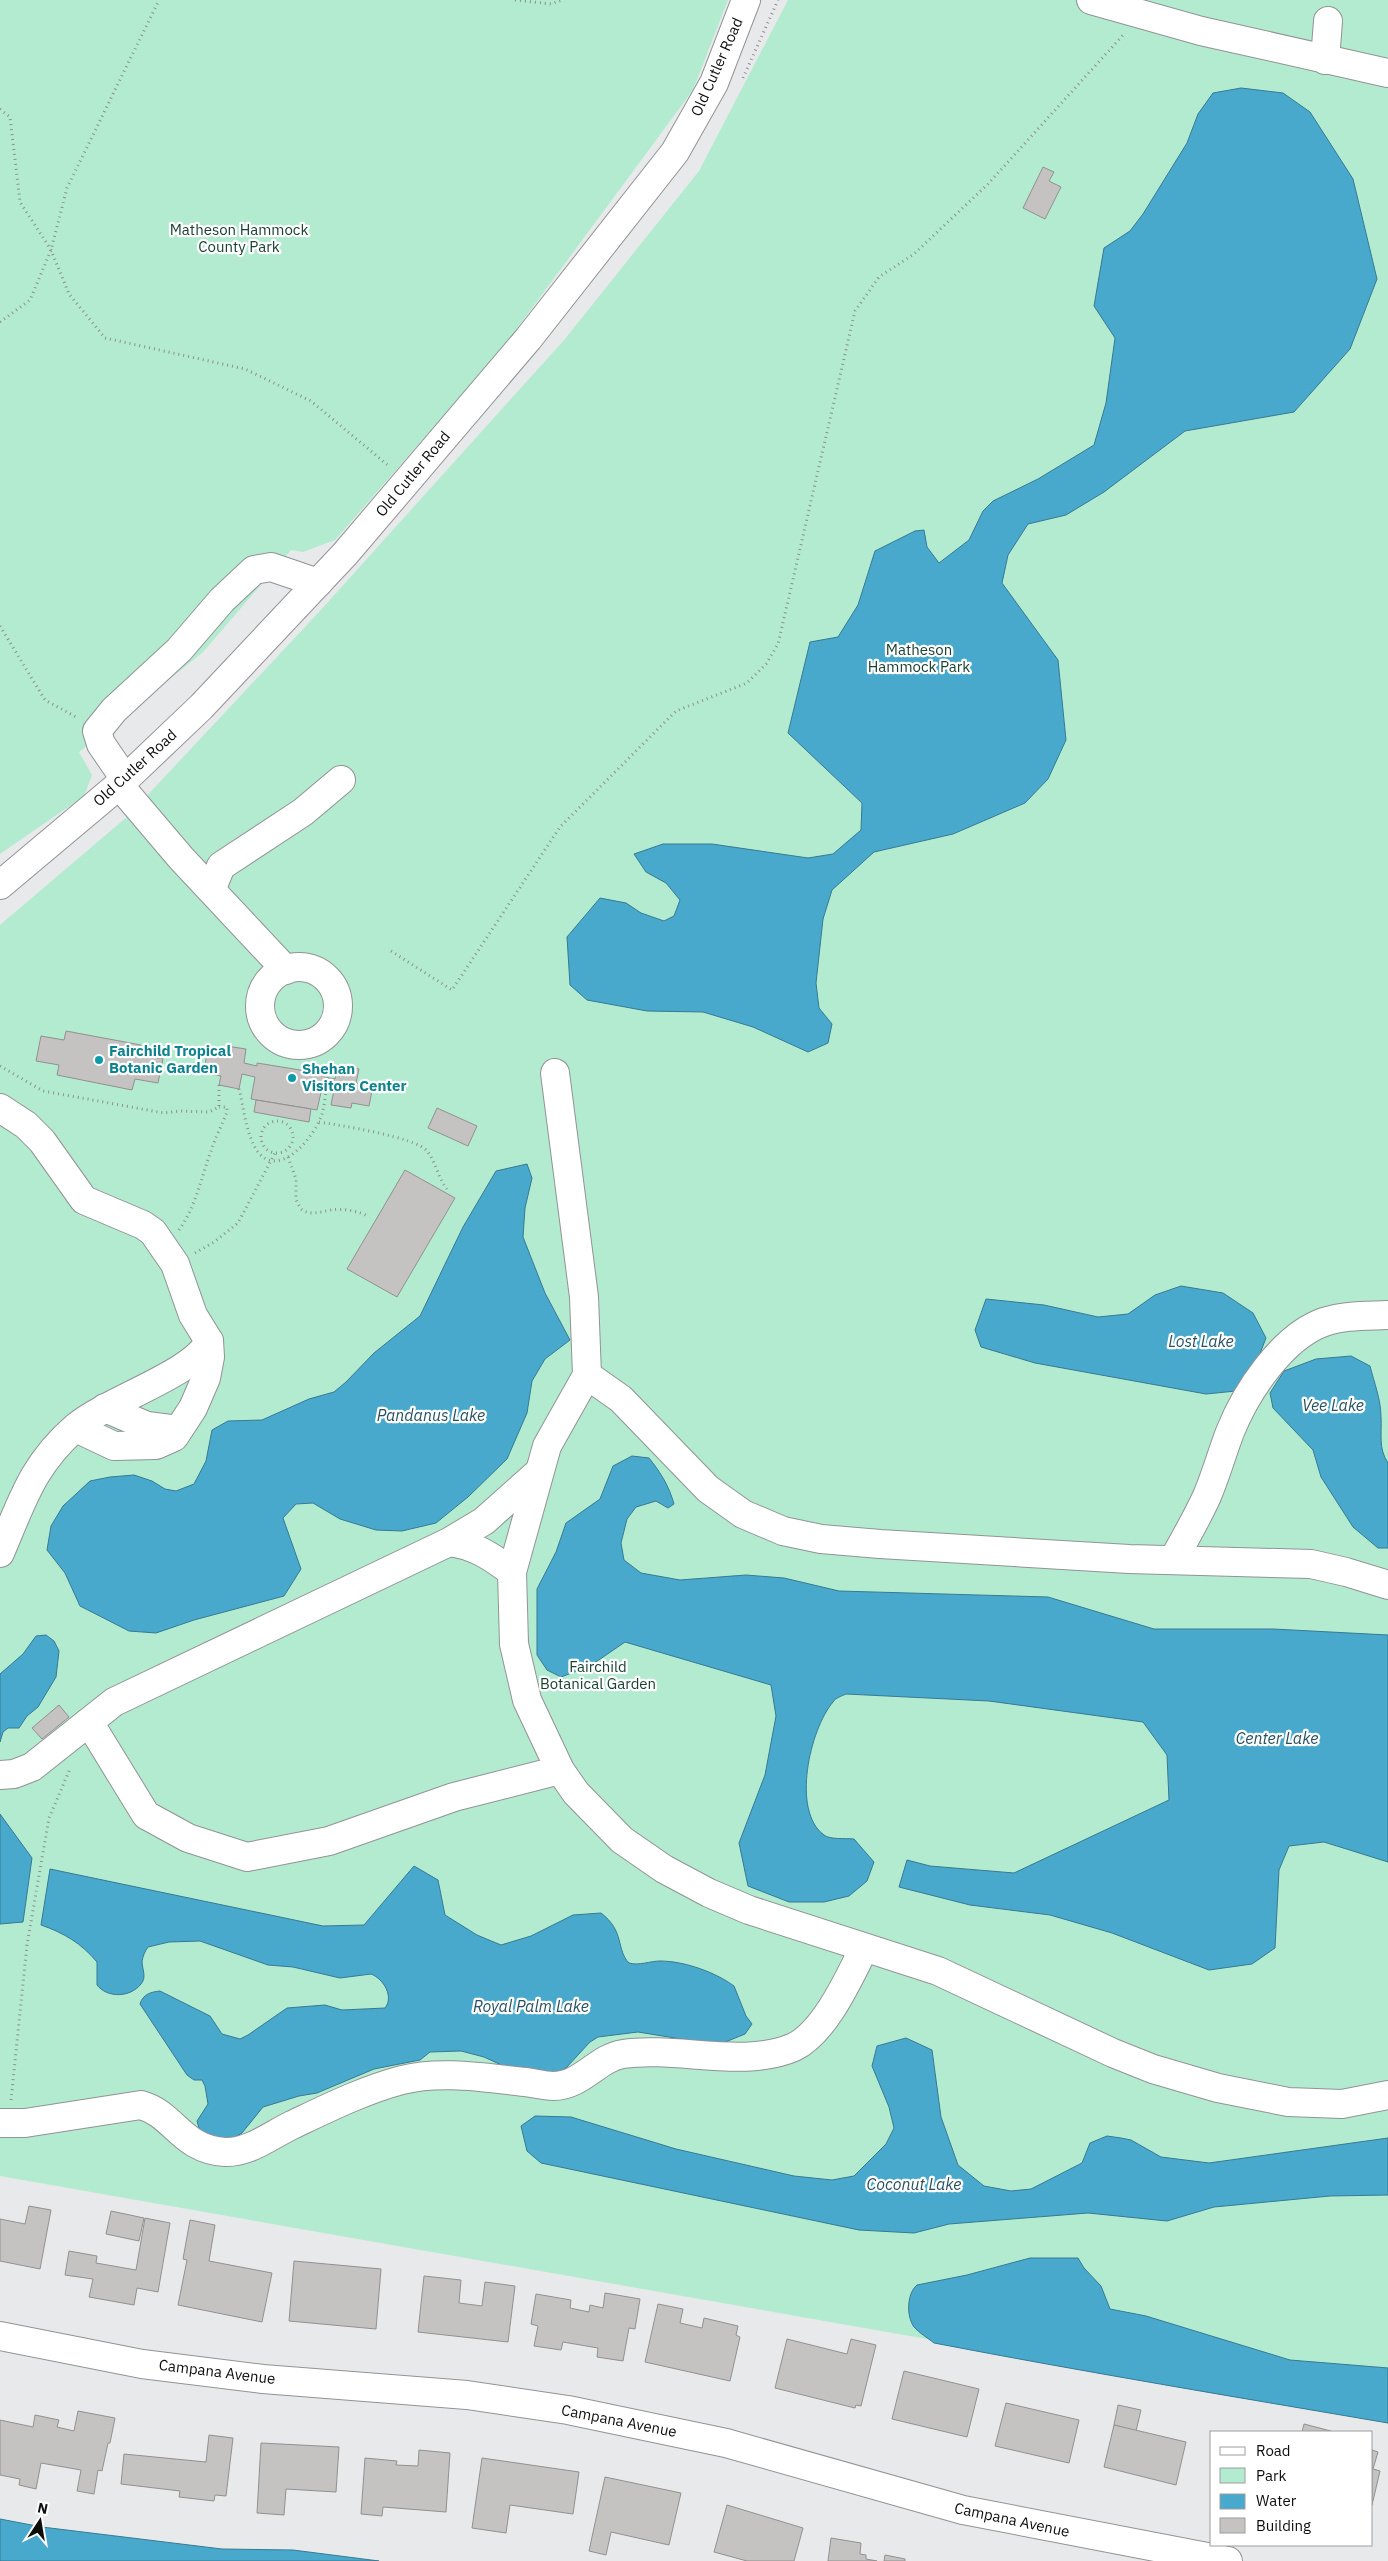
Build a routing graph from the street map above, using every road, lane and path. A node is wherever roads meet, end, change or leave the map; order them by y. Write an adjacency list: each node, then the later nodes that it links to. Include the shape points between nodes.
1 (159, 0): 11 (path, via 67,188)
2 (515, 0): 3 (path, via 552,4)
3 (562, 0)
4 (746, 0): 13 (street, Old Cutler Road, via 714,83 660,174 528,339)
5 (1091, 0): 6 (street)
6 (1141, 15): 8 (street); 21 (path, via 988,184 914,254 879,276 855,311 778,644 766,664 746,683 676,711 560,827 452,990)
7 (1328, 21): 8 (street)
8 (1325, 60): 9 (street)
9 (1388, 74)
10 (0, 109): 11 (path, via 10,117 20,202)
11 (51, 250): 12 (path, via 30,300); 13 (path, via 69,294 105,338 244,369 270,381 311,401)
12 (0, 322)
13 (407, 482): 14 (street, Old Cutler Road)
14 (318, 582): 16 (street, via 271,567 254,570 222,600 179,650 114,710); 18 (street, Old Cutler Road, via 201,707)
15 (0, 626): 16 (path, via 45,700)
16 (98, 731): 18 (street, via 101,744)
17 (341, 780): 20 (street, via 303,812 221,866)
18 (122, 782): 19 (street, Old Cutler Road); 20 (street, via 181,858)
19 (0, 885)
20 (212, 888): 22 (street)
21 (391, 951)
22 (286, 970)
23 (0, 1066): 28 (path, via 43,1091 158,1113 202,1113)
24 (556, 1073): 41 (street, via 584,1297)
25 (219, 1085): 28 (path)
26 (240, 1089): 35 (path, via 254,1146 263,1157)
27 (326, 1091): 32 (path)
28 (219, 1107): 38 (path, via 227,1107 227,1112 211,1149 197,1196)
29 (0, 1108): 38 (street, via 42,1141 84,1200 149,1228)
30 (281, 1117): 31 (path)
31 (280, 1122): 33 (path, via 291,1130 293,1140 288,1150); 33 (path, via 268,1124 262,1132 264,1147)
32 (318, 1122): 34 (path, via 310,1137); 36 (path, via 378,1133 420,1146 427,1151)
33 (275, 1153): 35 (path)
34 (288, 1157): 35 (path); 37 (path, via 294,1173 296,1200 301,1209 312,1214 338,1210)
35 (272, 1160): 38 (path, via 238,1222 214,1242)
36 (447, 1189)
37 (369, 1217)
38 (169, 1254): 40 (street, via 193,1315)
39 (1388, 1315): 48 (street, via 1325,1321 1296,1336 1287,1346 1245,1401 1196,1521)
40 (209, 1341): 42 (street, via 205,1350 186,1366); 44 (street, via 206,1378 193,1408)
41 (587, 1374): 45 (street, via 547,1446); 48 (street, via 621,1399 708,1489 743,1514 772,1527 821,1539 880,1544)
42 (104, 1408): 43 (street); 44 (street, via 147,1426)
43 (76, 1428): 44 (street, via 114,1446 156,1445 174,1436); 47 (street, via 34,1474)
44 (178, 1430)
45 (539, 1472): 46 (street, via 484,1521); 49 (street)
46 (449, 1542): 49 (street, via 484,1552); 51 (street, via 114,1702)
47 (0, 1553)
48 (1173, 1560): 50 (street, via 1311,1564)
49 (512, 1572): 53 (street, via 514,1644 527,1700)
50 (1388, 1585)
51 (89, 1722): 53 (street, via 146,1815 188,1838 247,1857 329,1841 454,1797); 54 (street, via 32,1766 14,1774)
52 (71, 1765): 57 (path, via 49,1818 27,1945)
53 (560, 1770): 55 (street, via 608,1828 664,1869 749,1910)
54 (0, 1775)
55 (864, 1948): 56 (street, via 947,1975 1113,2053 1195,2082 1307,2104 1360,2102); 57 (street, via 850,1977 809,2037 793,2047 773,2053 739,2056 668,2052 625,2054 615,2056 576,2081 556,2086 464,2077 404,2079 360,2094 266,2140 231,2152 215,2151 192,2142 153,2110 141,2105 26,2123)
56 (1388, 2094)
57 (4, 2123)
58 (0, 2336): 59 (street, Campana Avenue, via 116,2360 168,2367 263,2379 467,2395 560,2408 726,2443 963,2510)
59 (1158, 2555): 60 (street, Campana Avenue)
60 (1228, 2561)

